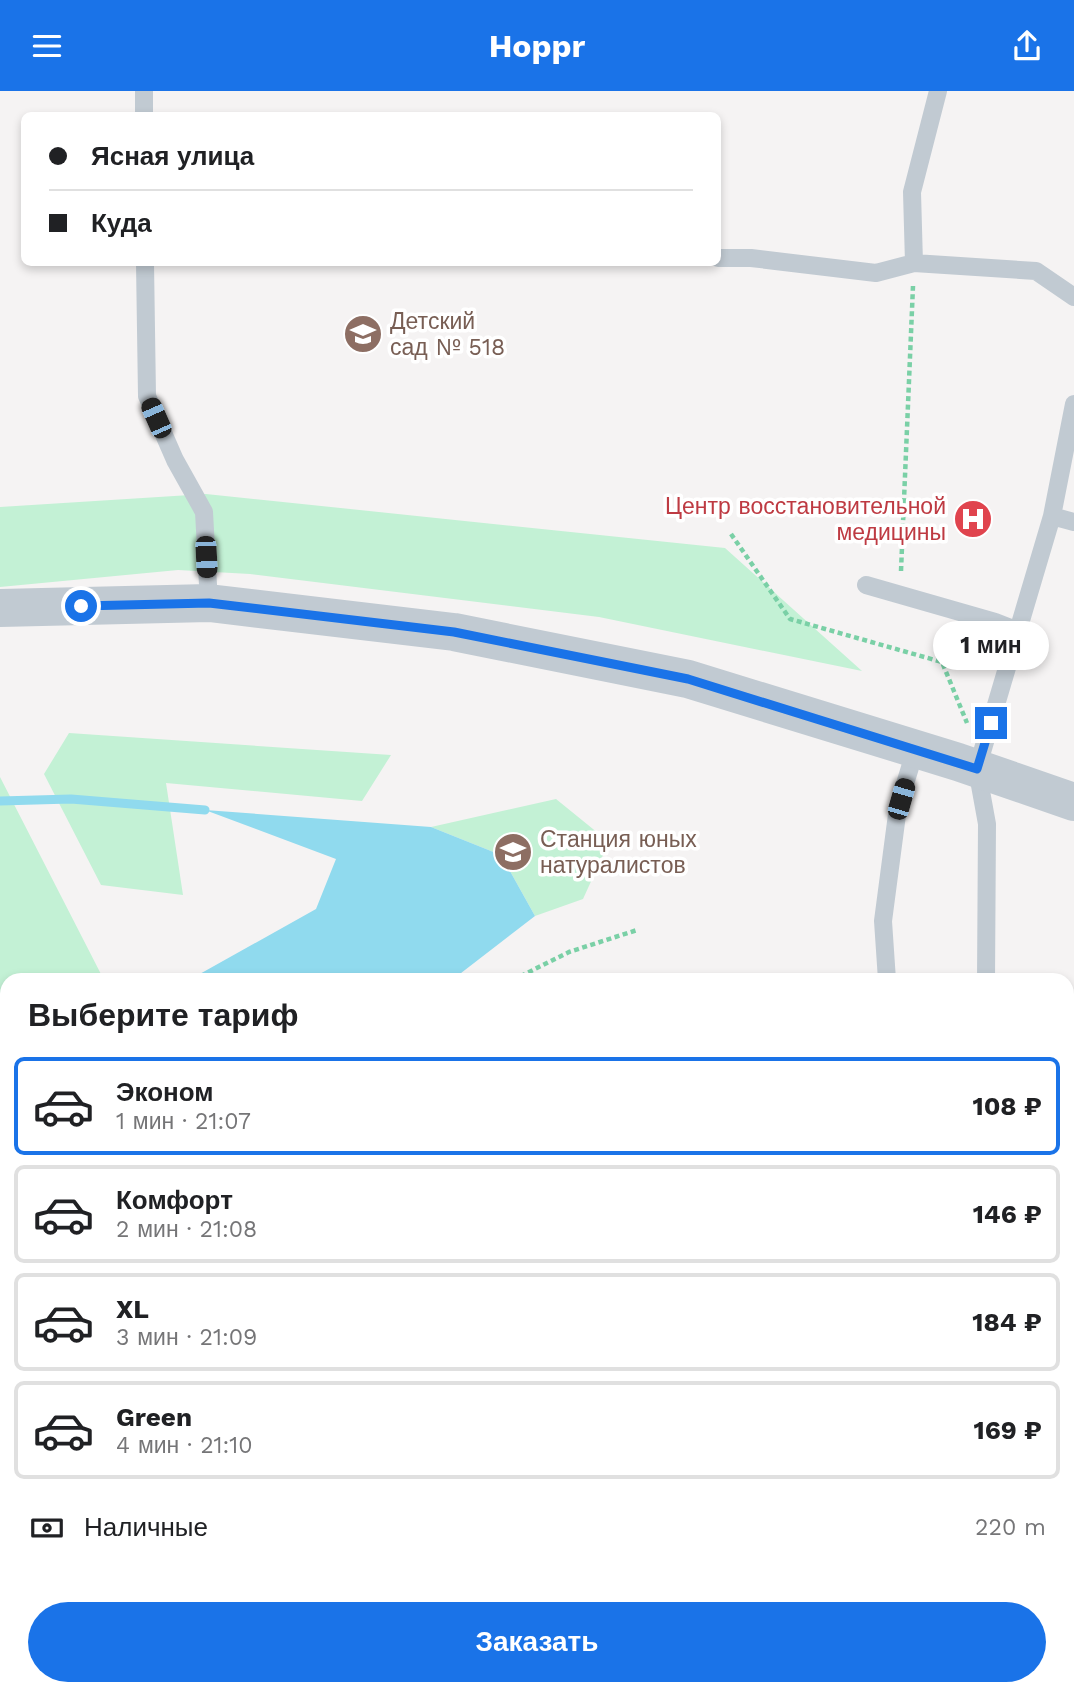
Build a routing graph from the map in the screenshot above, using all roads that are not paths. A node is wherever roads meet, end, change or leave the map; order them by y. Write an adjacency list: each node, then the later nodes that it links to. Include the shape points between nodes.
1 (144, 91): 3 (lane)
2 (938, 91): 5 (lane, via 912,193)
3 (144, 112)
4 (721, 258): 5 (lane, via 751,257 876,273)
5 (914, 263): 7 (lane, via 1036,271)
6 (145, 266): 12 (lane, via 147,396 204,512)
7 (1074, 297)
8 (1074, 404): 9 (lane)
9 (1052, 516): 10 (lane); 14 (lane)
10 (1074, 522)
11 (866, 585): 14 (lane)
12 (209, 603): 13 (street); 15 (street, via 454,632 688,679)
13 (0, 608)
14 (1018, 631): 16 (lane)
15 (915, 751): 16 (street); 18 (lane, via 898,807 883,921)
16 (977, 769): 17 (street); 19 (lane, via 987,824)
17 (1074, 802)
18 (887, 973)
19 (986, 973)

